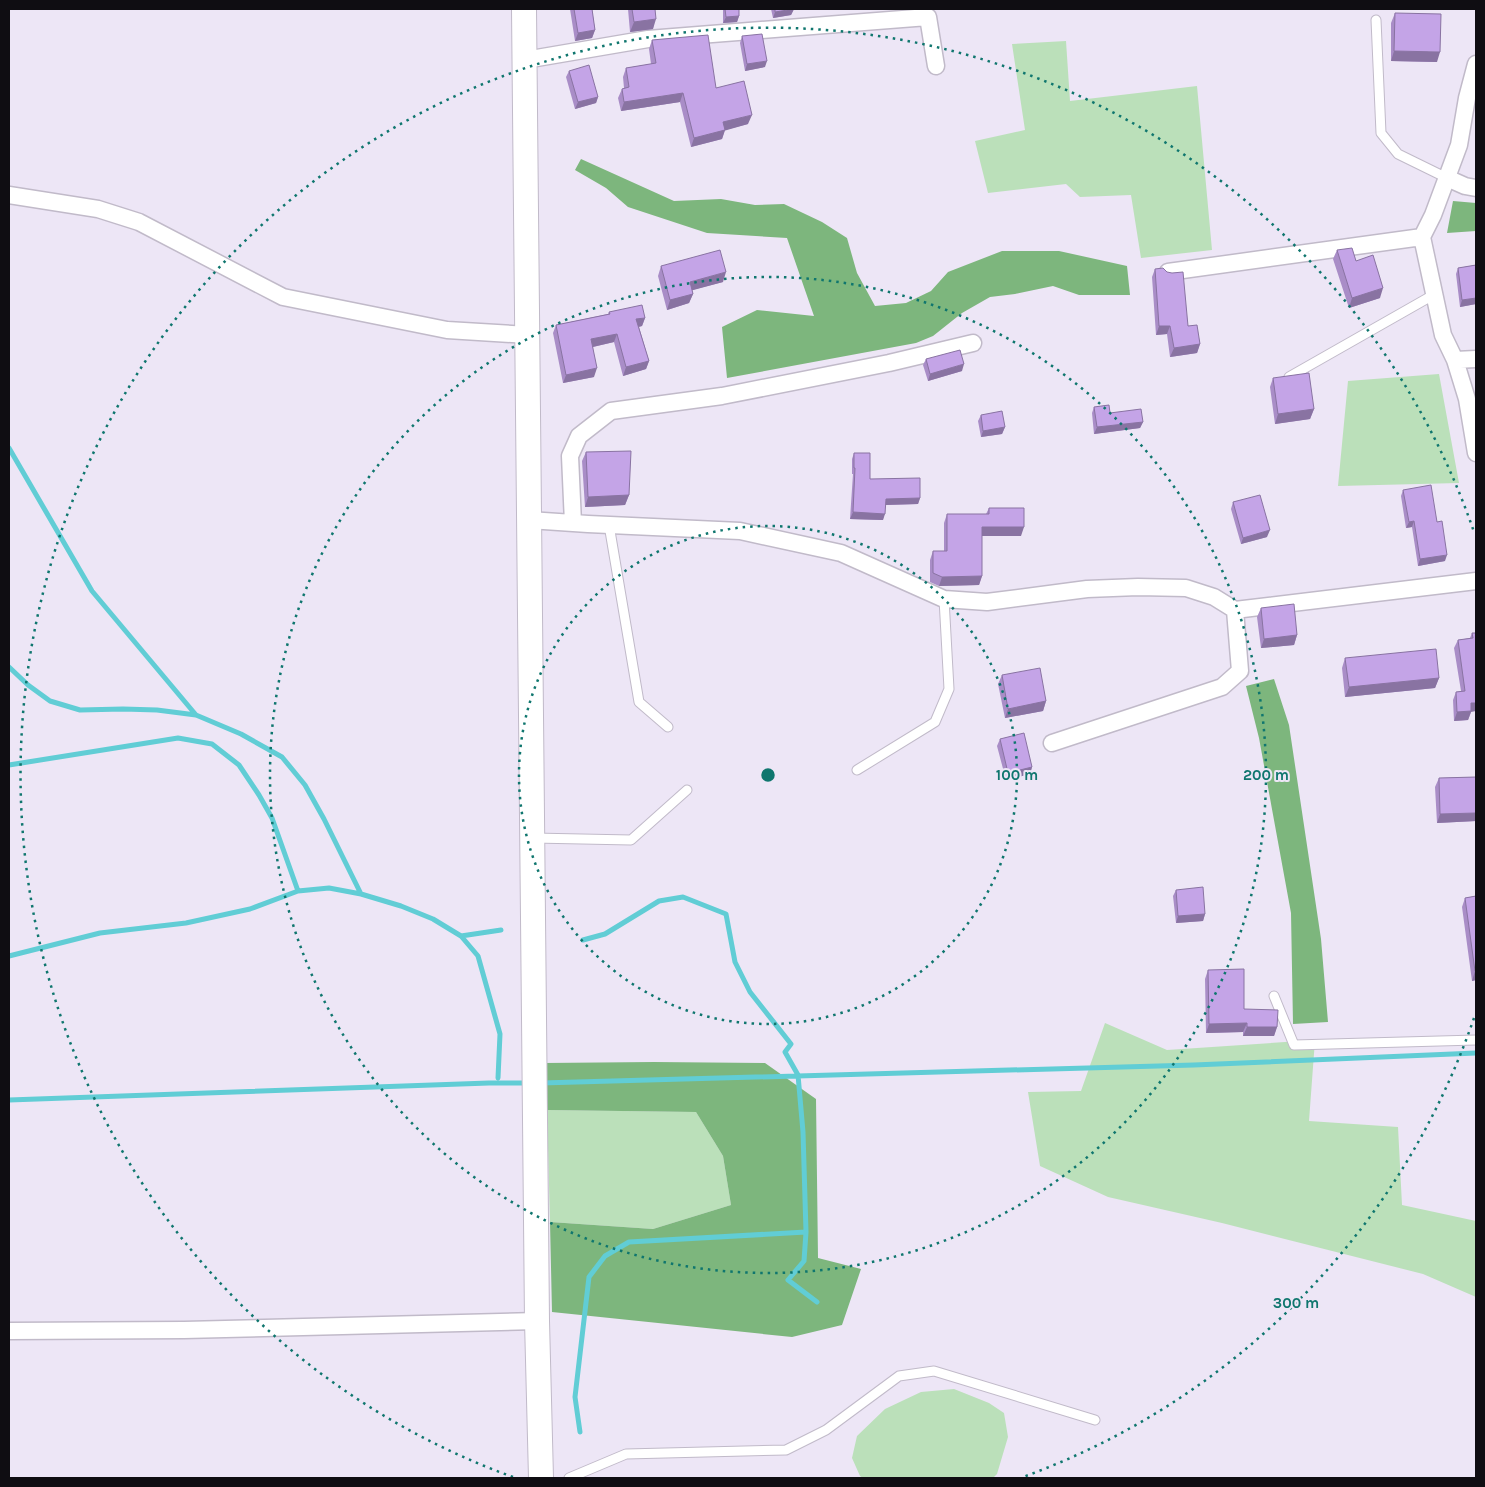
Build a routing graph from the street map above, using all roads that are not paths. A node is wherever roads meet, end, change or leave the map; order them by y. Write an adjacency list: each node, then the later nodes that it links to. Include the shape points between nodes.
1 (524, 9): 3 (street)
2 (1376, 20): 6 (lane, via 1381,133 1398,154)
3 (525, 60): 5 (street, via 648,39 928,17); 12 (street)
4 (1476, 64): 6 (street, via 1459,145)
5 (936, 66)
6 (1447, 178): 7 (street); 9 (street)
7 (1476, 188)
8 (9, 195): 12 (street, via 98,209 139,222 283,297 447,330)
9 (1422, 237): 10 (street); 11 (street)
10 (1168, 272)
11 (1435, 294): 15 (street, via 1443,335); 16 (lane)
12 (528, 335): 18 (street)
13 (973, 343): 19 (street, via 722,396 611,411 579,436 570,456)
14 (1476, 358): 15 (street)
15 (1455, 360): 17 (street, via 1467,399)
16 (1289, 377)
17 (1476, 453)
18 (529, 520): 19 (street); 28 (street)
19 (573, 523): 20 (street)
20 (609, 525): 22 (street, via 740,531 841,553); 24 (lane, via 639,702)
21 (1476, 581): 23 (street)
22 (944, 599): 23 (street, via 987,602 1138,586 1186,588 1214,597); 26 (lane, via 949,689 935,722)
23 (1235, 610): 25 (street, via 1240,671 1222,687)
24 (668, 727)
25 (1052, 743)
26 (857, 770)
27 (687, 790): 28 (lane, via 631,840)
28 (532, 838): 31 (street)
29 (1274, 996): 30 (lane, via 1294,1045)
30 (1476, 1040)
31 (537, 1321): 32 (street); 34 (street)
32 (9, 1331)
33 (1095, 1420): 35 (lane, via 934,1371 899,1376 826,1430 786,1450 626,1454)
34 (541, 1478)
35 (569, 1478)

